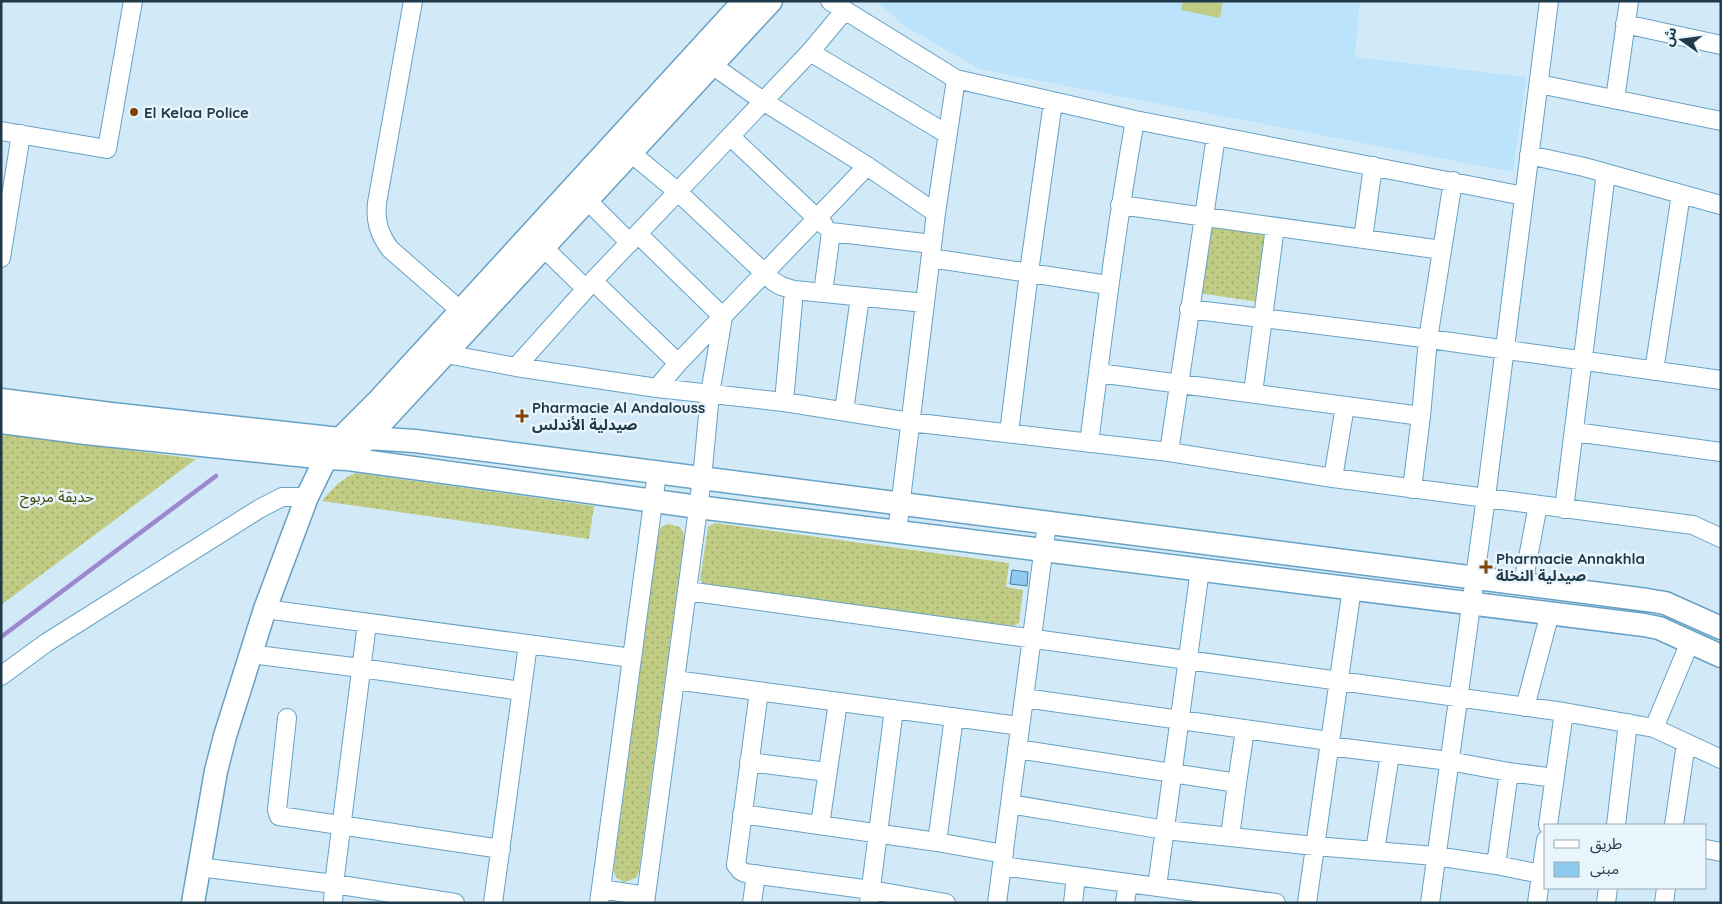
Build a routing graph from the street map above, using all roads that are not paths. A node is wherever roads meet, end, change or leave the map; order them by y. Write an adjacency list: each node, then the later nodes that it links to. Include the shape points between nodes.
1 (132, 1): 20 (street, via 107,149)
2 (413, 1): 56 (street, via 376,222 390,249)
3 (744, 1): 56 (main road)
4 (771, 1): 11 (main road)
5 (1549, 1): 13 (street)
6 (1629, 1): 8 (street)
7 (837, 6): 10 (street); 12 (street)
8 (1625, 24): 9 (street); 14 (street)
9 (1721, 45)
10 (810, 52): 15 (street); 21 (street)
11 (712, 65): 15 (street); 24 (main road)
12 (956, 79): 16 (street); 21 (street)
13 (1539, 84): 14 (street); 25 (street)
14 (1615, 99): 18 (street)
15 (763, 101): 22 (street); 26 (street)
16 (1053, 102): 17 (street); 47 (street)
17 (1135, 120): 23 (street); 35 (street)
18 (1721, 121)
19 (1, 131): 20 (street)
20 (21, 134): 46 (street)
21 (947, 134): 36 (street)
22 (730, 136): 30 (street); 37 (street)
23 (1216, 136): 27 (street); 38 (street)
24 (631, 154): 30 (street); 33 (main road)
25 (1529, 155): 28 (street); 32 (street)
26 (867, 166): 36 (street); 37 (street)
27 (1373, 166): 29 (street); 42 (street)
28 (1606, 173): 31 (street); 62 (street)
29 (1453, 181): 32 (street); 45 (street)
30 (678, 192): 41 (street); 48 (street)
31 (1681, 194): 34 (street); 65 (street)
32 (1524, 196): 60 (street)
33 (588, 201): 41 (street); 43 (main road)
34 (1720, 202)
35 (1120, 205): 38 (street); 50 (street)
36 (936, 213): 44 (street)
37 (816, 218): 40 (street); 48 (street)
38 (1203, 218): 39 (street); 55 (street)
39 (1275, 228): 42 (street); 58 (street)
40 (831, 232): 44 (street); 52 (street)
41 (634, 238): 49 (street); 57 (street)
42 (1363, 239): 45 (street)
43 (544, 248): 49 (street); 61 (main road)
44 (932, 250): 47 (street); 54 (street)
45 (1442, 250): 59 (street)
46 (1, 258)
47 (1029, 272): 50 (street); 81 (street)
48 (764, 273): 51 (street, via 781,286); 57 (street)
49 (590, 285): 63 (street); 64 (street)
50 (1108, 285): 66 (street)
51 (794, 290): 52 (street); 73 (street)
52 (823, 293): 53 (street)
53 (860, 297): 54 (street); 76 (street)
54 (925, 303): 79 (street)
55 (1189, 308): 58 (street); 68 (street)
56 (461, 311): 85 (main road, via 380,399)
57 (724, 317): 63 (street); 71 (street)
58 (1262, 319): 59 (street); 70 (street)
59 (1428, 339): 60 (street); 77 (street)
60 (1504, 349): 62 (street); 93 (street)
61 (446, 354): 64 (street); 75 (main road)
62 (1584, 362): 65 (street); 80 (street)
63 (678, 363): 69 (street)
64 (516, 367): 69 (street)
65 (1654, 371): 67 (street)
66 (1098, 373): 68 (street); 84 (street)
67 (1721, 380)
68 (1178, 383): 70 (street); 86 (street)
69 (658, 388): 71 (street)
70 (1253, 393): 74 (street)
71 (710, 394): 73 (street); 90 (street)
72 (1, 400): 85 (main road, via 120,415)
73 (784, 402): 76 (street)
74 (1345, 406): 77 (street); 89 (street)
75 (395, 408): 82 (main road); 83 (main road, via 402,433)
76 (844, 412): 79 (street)
77 (1421, 416): 91 (street)
78 (1, 422): 85 (main road, via 96,434)
79 (910, 422): 81 (street); 95 (street)
80 (1574, 432): 87 (street); 98 (street)
81 (1009, 433): 84 (street)
82 (368, 438): 83 (main road); 85 (main road)
83 (415, 441): 88 (main road)
84 (1089, 443): 86 (street)
85 (338, 452): 92 (main road); 94 (main road)
86 (1169, 452): 89 (street)
87 (1721, 452)
88 (657, 473): 90 (main road); 94 (street)
89 (1333, 478): 91 (street)
90 (702, 479): 95 (main road); 97 (street)
91 (1412, 489): 93 (street)
92 (310, 490): 109 (main road); 121 (street, via 259,508 54,638)
93 (1486, 497): 96 (street); 104 (street)
94 (653, 500): 97 (main road); 118 (street)
95 (900, 505): 99 (main road); 100 (street)
96 (1538, 505): 98 (street); 105 (street)
97 (698, 507): 100 (main road); 107 (street)
98 (1564, 508): 101 (street, via 1693,525)
99 (1047, 523): 102 (street); 104 (main road)
100 (897, 532): 102 (main road)
101 (1721, 538)
102 (1044, 549): 103 (main road); 113 (street)
103 (1200, 569): 106 (main road); 119 (street)
104 (1474, 578): 105 (main road); 108 (street)
105 (1522, 584): 112 (main road, via 1665,603)
106 (1352, 588): 108 (main road); 123 (street)
107 (687, 591): 113 (street); 122 (street)
108 (1471, 603): 110 (main road); 127 (street)
109 (265, 609): 111 (street); 116 (main road)
110 (1550, 613): 114 (main road, via 1659,628); 129 (street)
111 (367, 622): 115 (street); 120 (street)
112 (1719, 624)
113 (1032, 638): 119 (street); 126 (street)
114 (1690, 642): 117 (main road); 137 (street)
115 (528, 644): 118 (street); 124 (street)
116 (250, 654): 120 (street); 171 (main road, via 216,771)
117 (1721, 656)
118 (632, 658): 180 (street)
119 (1189, 659): 123 (street); 134 (street)
120 (362, 668): 124 (street); 156 (street)
121 (1, 676)
122 (675, 680): 125 (street); 182 (street)
123 (1338, 680): 127 (street); 140 (street)
124 (521, 691): 163 (street)
125 (759, 691): 128 (street); 145 (street)
126 (1024, 698): 134 (street); 136 (street)
127 (1458, 698): 129 (street); 144 (street)
128 (838, 702): 130 (street); 146 (street)
129 (1525, 707): 131 (street)
130 (894, 709): 132 (street); 159 (street)
131 (1564, 712): 135 (street); 149 (street)
132 (954, 717): 136 (street); 161 (street)
133 (287, 718): 156 (street, via 278,815)
134 (1180, 720): 138 (street); 148 (street)
135 (1628, 723): 137 (street); 154 (street)
136 (1020, 726): 141 (street)
137 (1654, 728): 139 (street)
138 (1245, 730): 140 (street); 150 (street)
139 (1686, 743): 143 (street); 155 (street)
140 (1329, 744): 142 (street); 162 (street)
141 (1017, 749): 148 (street); 151 (street)
142 (1390, 754): 144 (street); 165 (street)
143 (1721, 759)
144 (1449, 761): 147 (street); 167 (street)
145 (749, 762): 146 (street); 152 (street)
146 (827, 772): 157 (street)
147 (1509, 772): 149 (street); 170 (street)
148 (1172, 774): 150 (street); 158 (street)
149 (1555, 778): 153 (street)
150 (1237, 783): 160 (street)
151 (1010, 804): 158 (street); 169 (street)
152 (742, 814): 157 (street); 172 (street, via 736,865 741,871)
153 (1550, 824)
154 (1616, 824)
155 (1674, 824)
156 (341, 825): 163 (street); 176 (street)
157 (820, 825): 159 (street)
158 (1165, 830): 160 (street); 177 (street)
159 (879, 833): 161 (street); 181 (street)
160 (1230, 837): 162 (street)
161 (937, 842): 169 (street)
162 (1315, 846): 165 (street); 194 (street)
163 (501, 848): 187 (street)
164 (1707, 849): 166 (street)
165 (1375, 850): 167 (street)
166 (1721, 852)
167 (1436, 856): 170 (street); 195 (street)
168 (1544, 859): 173 (street)
169 (1003, 860): 174 (street); 190 (street)
170 (1496, 865): 173 (street)
171 (199, 867): 176 (street); 184 (main road)
172 (756, 874): 181 (street); 188 (street)
173 (1541, 874): 196 (street)
174 (1076, 876): 175 (street); 191 (street)
175 (1128, 883): 177 (street); 192 (street)
176 (334, 884): 185 (street); 186 (street)
177 (1157, 887): 183 (street)
178 (1608, 889): 197 (street)
179 (1666, 889): 198 (street)
180 (600, 896): 182 (street)
181 (870, 896): 189 (street)
182 (646, 899)
183 (1238, 900): 193 (street)
184 (193, 903)
185 (333, 903)
186 (455, 903)
187 (493, 903)
188 (752, 903)
189 (946, 903)
190 (997, 903)
191 (1073, 903)
192 (1125, 903)
193 (1276, 903)
194 (1307, 903)
195 (1430, 903)
196 (1537, 903)
197 (1606, 903)
198 (1664, 903)

